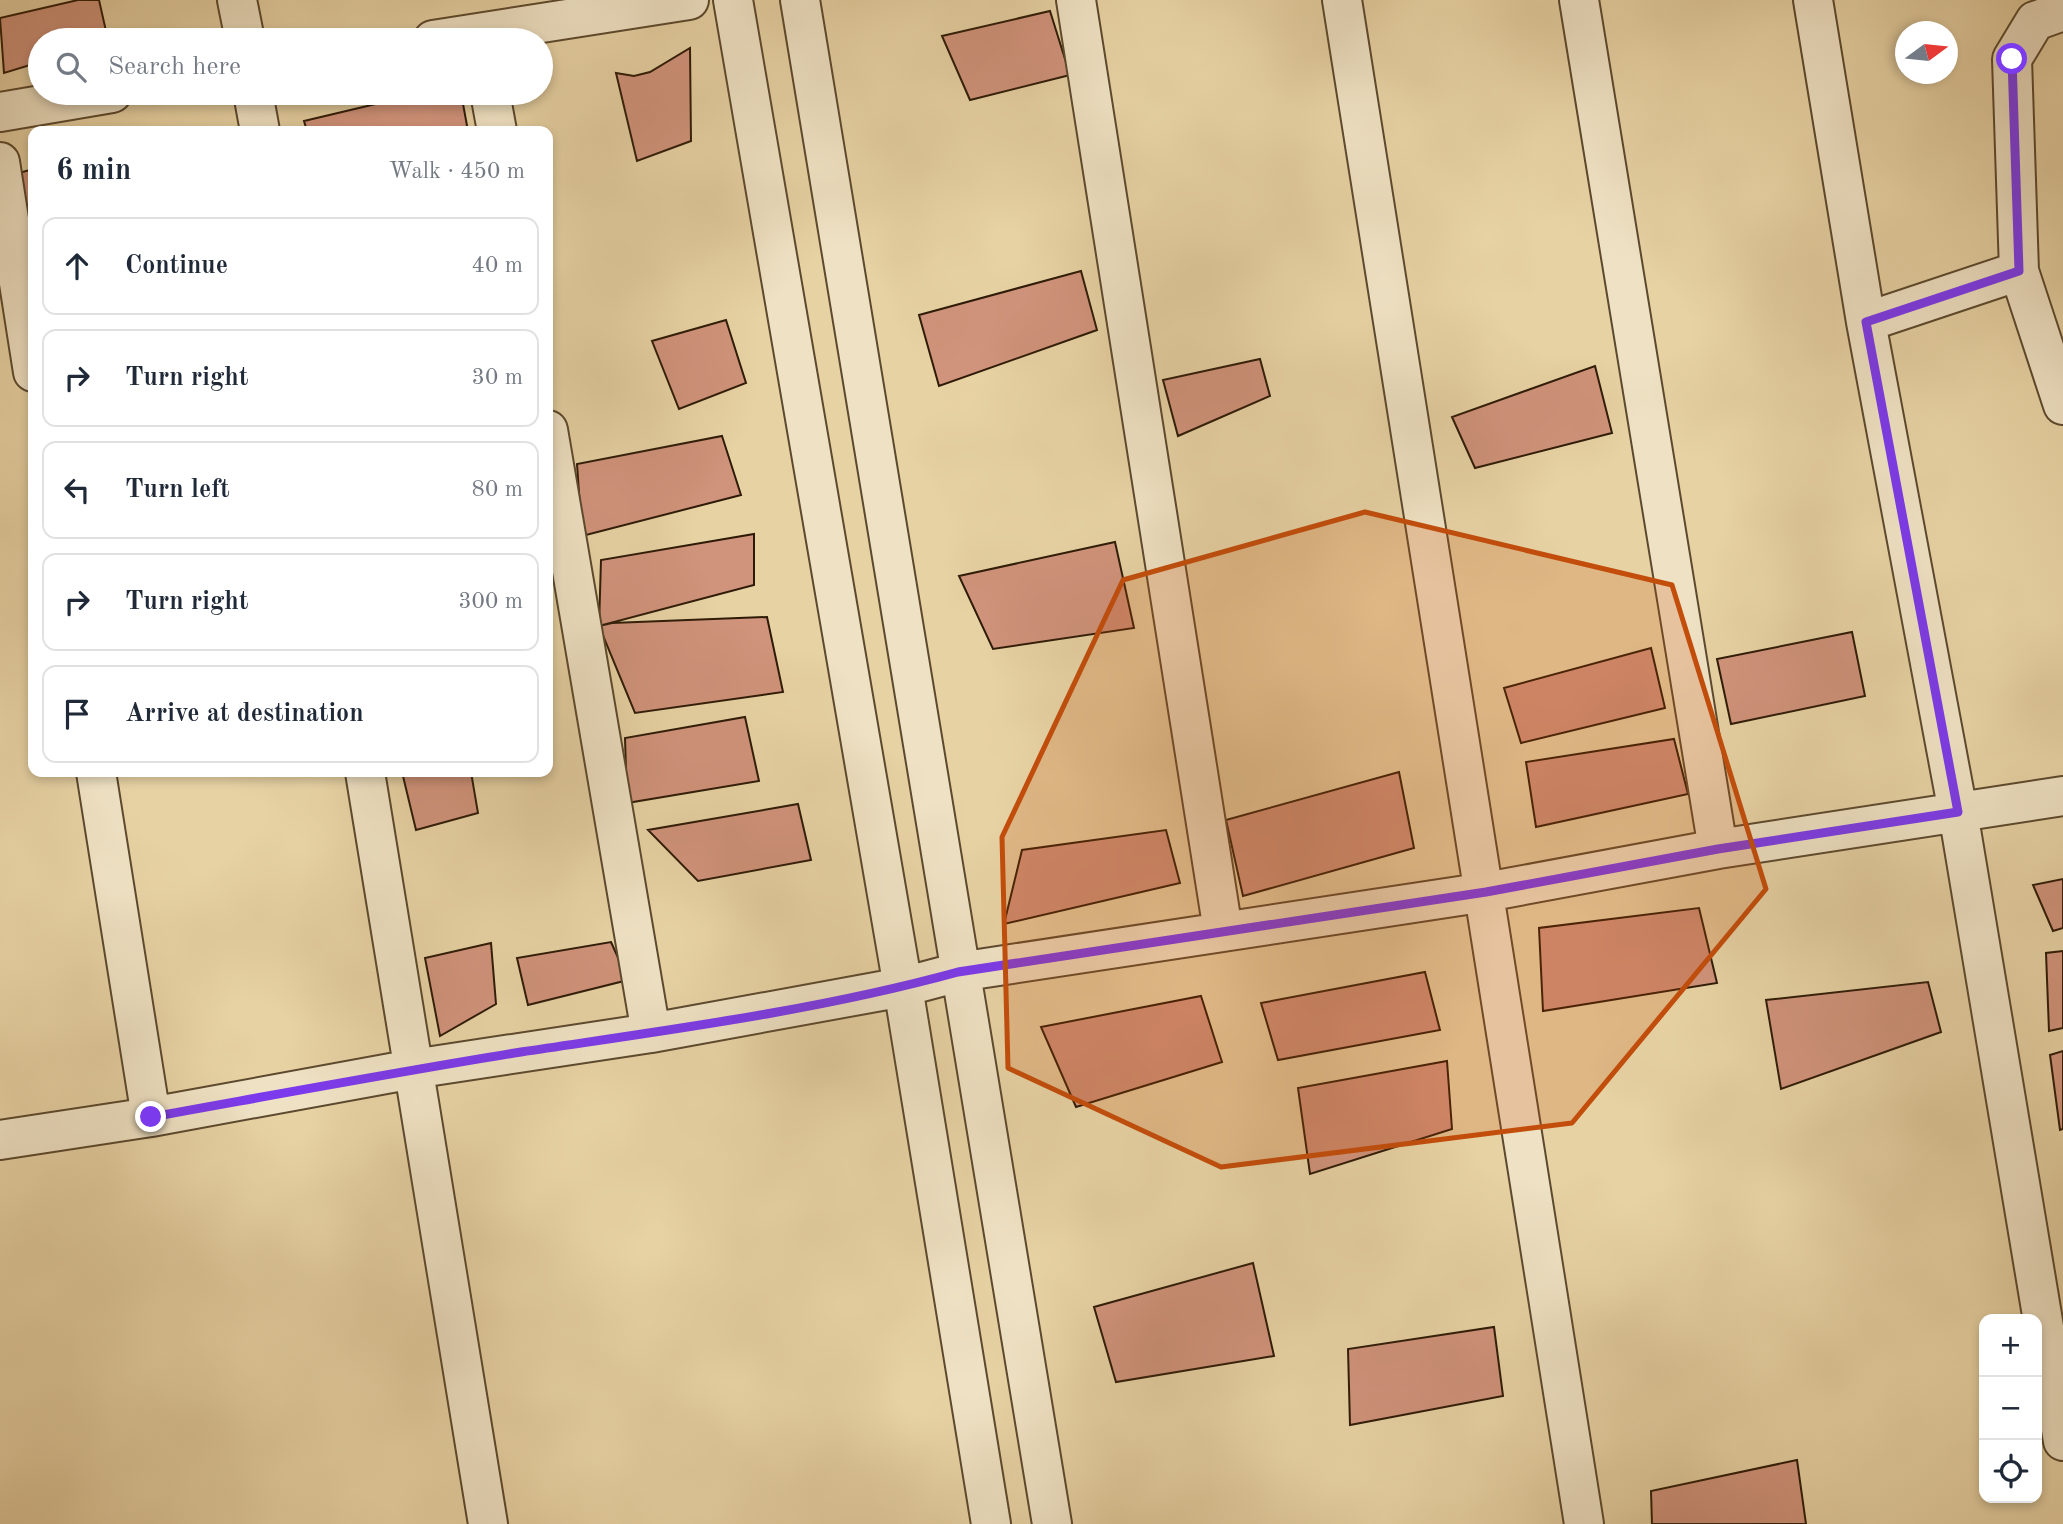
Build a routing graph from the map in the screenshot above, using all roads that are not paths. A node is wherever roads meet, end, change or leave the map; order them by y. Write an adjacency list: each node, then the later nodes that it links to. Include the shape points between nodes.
1 (237, 0): 10 (street)
2 (689, 0): 11 (street)
3 (733, 0): 33 (street)
4 (800, 0): 32 (street)
5 (1076, 0): 31 (street)
6 (1342, 0): 30 (street)
7 (1579, 0): 29 (street)
8 (1813, 0): 20 (street)
9 (2063, 11): 19 (street, via 2035,21 2012,59)
10 (242, 28)
11 (532, 28)
12 (41, 105): 15 (street)
13 (255, 105): 16 (street)
14 (492, 105): 17 (street)
15 (0, 112)
16 (259, 126)
17 (496, 126)
18 (0, 162): 22 (street)
19 (2019, 271): 20 (street); 21 (street)
20 (1866, 322): 28 (street)
21 (2050, 325): 23 (street)
22 (28, 340)
23 (2063, 405)
24 (553, 459): 34 (street)
25 (97, 777): 36 (street)
26 (366, 777): 35 (street)
27 (2063, 796): 28 (street)
28 (1958, 812): 29 (street); 38 (street)
29 (1718, 849): 30 (street)
30 (1486, 892): 31 (street); 42 (street)
31 (1223, 931): 32 (street)
32 (958, 972): 33 (street); 41 (street)
33 (903, 987): 34 (street); 40 (street)
34 (651, 1032): 35 (street)
35 (414, 1069): 36 (street); 39 (street)
36 (151, 1117): 37 (street)
37 (0, 1140)
38 (2063, 1441)
39 (488, 1524)
40 (991, 1524)
41 (1052, 1524)
42 (1584, 1524)

